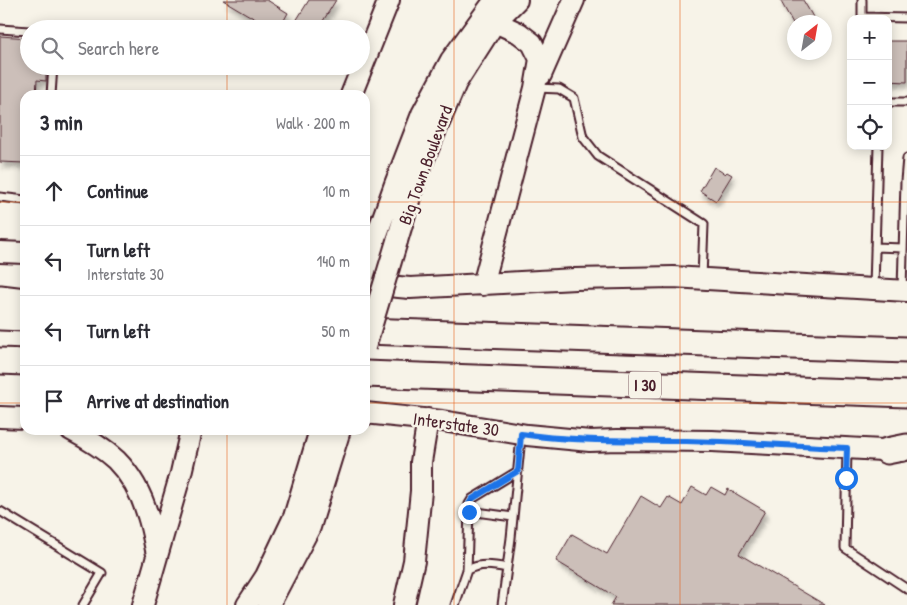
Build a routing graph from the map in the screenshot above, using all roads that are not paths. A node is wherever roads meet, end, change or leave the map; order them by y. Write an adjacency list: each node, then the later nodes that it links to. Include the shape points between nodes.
1 (389, 0): 11 (main road)
2 (517, 0): 5 (main road, Big Town Boulevard)
3 (574, 0): 14 (main road)
4 (862, 0): 6 (lane)
5 (493, 7): 14 (main road, via 532,43 540,59); 27 (main road, Big Town Boulevard, via 451,60 422,114); 37 (main road, Big Town Boulevard, bridge, via 456,83 416,178)
6 (862, 15)
7 (892, 18): 8 (lane)
8 (907, 18)
9 (0, 29): 10 (lane)
10 (20, 31)
11 (370, 48)
12 (52, 75): 15 (lane)
13 (359, 75): 16 (main road)
14 (535, 88): 28 (lane, via 559,89 574,98 583,137 598,156 704,224); 30 (main road)
15 (51, 90)
16 (353, 90)
17 (892, 102): 18 (lane)
18 (907, 102)
19 (878, 150): 23 (lane)
20 (907, 158): 24 (lane)
21 (0, 197): 22 (lane)
22 (20, 199)
23 (875, 247): 24 (lane); 31 (lane)
24 (903, 248): 32 (lane)
25 (0, 252): 26 (main road)
26 (20, 253)
27 (370, 258)
28 (702, 279): 30 (main road, via 575,279); 31 (main road)
29 (370, 284): 30 (main road, via 410,288)
30 (483, 285)
31 (874, 289): 32 (main road)
32 (904, 291)
33 (0, 298): 34 (highway)
34 (20, 300)
35 (0, 317): 36 (highway)
36 (20, 318)
37 (370, 330)
38 (370, 331): 39 (highway)
39 (907, 350)
40 (0, 361): 41 (highway)
41 (20, 362)
42 (370, 374): 43 (highway, I 30)
43 (907, 394)
44 (370, 413): 47 (main road, Interstate 30)
45 (0, 417): 46 (main road)
46 (20, 418)
47 (428, 419): 48 (main road, Interstate 30); 67 (main road, via 421,462 414,561)
48 (521, 434): 53 (main road, Interstate 30, via 590,440 712,441); 55 (lane)
49 (80, 435): 59 (main road, via 116,460 130,477 148,517)
50 (190, 435): 59 (main road)
51 (319, 435): 65 (main road, via 294,518 266,576)
52 (337, 438): 66 (main road, via 310,527)
53 (847, 448): 54 (main road, Interstate 30); 62 (lane, via 845,548)
54 (900, 450)
55 (518, 471): 57 (lane, via 472,499); 58 (lane)
56 (0, 511): 64 (lane, via 102,573)
57 (469, 512): 58 (lane); 61 (lane)
58 (513, 518): 60 (lane)
59 (157, 556): 63 (main road)
60 (507, 568): 61 (lane, via 485,565); 69 (lane)
61 (467, 570): 68 (lane)
62 (907, 589)
63 (145, 601)
64 (83, 605)
65 (247, 605)
66 (269, 605)
67 (404, 605)
68 (455, 605)
69 (502, 605)

